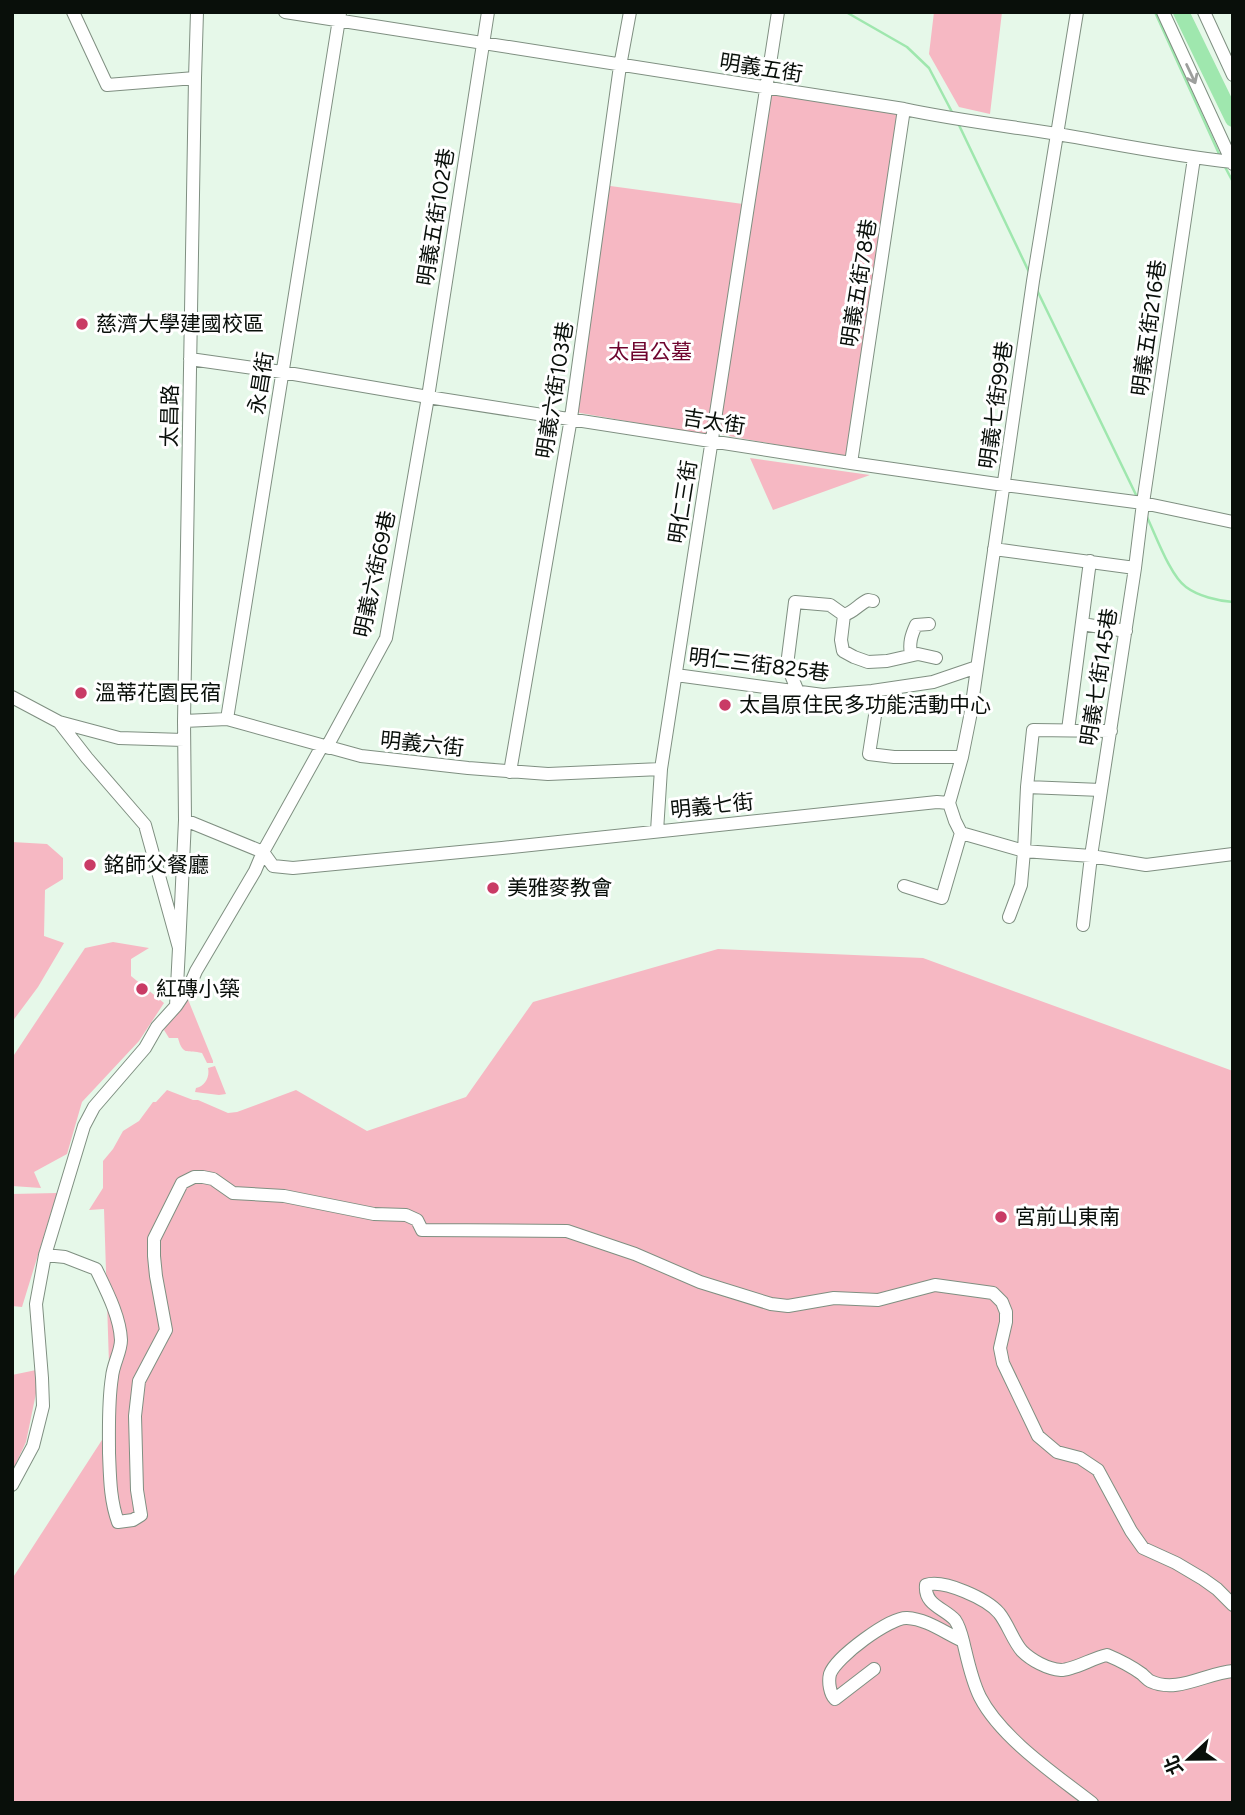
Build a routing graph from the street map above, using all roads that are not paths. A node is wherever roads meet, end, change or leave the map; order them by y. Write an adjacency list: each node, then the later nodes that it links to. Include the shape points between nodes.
1 (73, 12): 14 (street, via 107,85)
2 (197, 12): 14 (street, 太昌路)
3 (285, 12): 10 (street, 明義五街)
4 (488, 12): 11 (street, 明義五街102巷)
5 (630, 12): 12 (street, 明義六街103巷)
6 (779, 12): 15 (street, 明仁三街)
7 (1077, 12): 17 (street, 明義七街99巷)
8 (1163, 12): 19 (street, one-way to 19)
9 (1204, 12): 13 (street)
10 (339, 16): 11 (street, 明義五街); 21 (street, 永昌街)
11 (482, 44): 12 (street, 明義五街); 22 (street, 明義五街102巷)
12 (620, 66): 15 (street, 明義五街); 23 (street, 明義六街103巷)
13 (1233, 75)
14 (195, 78): 20 (street, 太昌路)
15 (766, 88): 16 (street, 明義五街); 24 (street, 明仁三街)
16 (904, 109): 17 (street, 明義五街); 25 (street, 明義五街78巷)
17 (1058, 134): 18 (street, 明義五街); 26 (street, 明義七街99巷)
18 (1194, 158): 19 (street, 明義五街); 27 (street, 明義五街216巷)
19 (1232, 163)
20 (190, 359): 21 (street, 吉太街); 45 (street, 太昌路)
21 (282, 372): 22 (street, 吉太街); 44 (street, 永昌街)
22 (428, 397): 23 (street, 吉太街); 50 (street, 明義六街69巷, via 386,638)
23 (571, 418): 24 (street, 吉太街); 53 (street, 明義六街103巷)
24 (712, 441): 25 (street, 吉太街); 40 (street, 明仁三街)
25 (851, 463): 26 (street, 吉太街)
26 (1004, 485): 27 (street, 吉太街); 29 (street, 明義七街99巷)
27 (1143, 503): 28 (street, 吉太街); 31 (street, 明義七街145巷)
28 (1233, 522)
29 (994, 549): 30 (street); 39 (street, 明義七街99巷)
30 (1090, 561): 31 (street); 35 (street)
31 (1135, 568): 36 (street, 明義七街145巷)
32 (873, 601): 33 (street)
33 (844, 615): 37 (street, via 843,651 868,662); 42 (street, via 830,605 795,602 787,665)
34 (929, 624): 37 (street, via 916,625)
35 (1082, 624): 36 (street); 47 (street)
36 (1126, 631): 48 (street, 明義七街145巷)
37 (911, 654): 38 (street)
38 (936, 658)
39 (976, 667): 41 (street, 明仁三街825巷, via 933,682); 51 (street, 明義七街99巷)
40 (676, 675): 42 (street, 明仁三街825巷); 52 (street, 明仁三街)
41 (879, 690): 42 (street, 明仁三街825巷, via 823,695); 51 (street, via 869,754)
42 (798, 692)
43 (12, 697): 46 (street)
44 (226, 719): 45 (street, 明義六街); 50 (street, 明義六街)
45 (184, 721): 49 (street, 太昌路)
46 (60, 722): 49 (street, via 119,738); 67 (street, via 145,825)
47 (1068, 730): 48 (street); 54 (street, via 1033,730)
48 (1111, 731): 55 (street, 明義七街145巷)
49 (184, 740): 57 (street, 太昌路)
50 (325, 747): 53 (street, 明義六街, via 361,756); 61 (street, 明義六街69巷)
51 (962, 757): 56 (street, 明義七街99巷)
52 (661, 769): 53 (street, 明義六街); 58 (street, 明仁三街)
53 (510, 772)
54 (1027, 787): 55 (street); 60 (street)
55 (1101, 790): 63 (street, 明義七街145巷)
56 (949, 803): 58 (street, 明義七街); 59 (street)
57 (185, 820): 61 (street, 明義七街); 67 (street, 太昌路)
58 (657, 831): 61 (street, 明義七街, via 293,868 273,866)
59 (961, 833): 60 (street); 64 (street, via 942,898)
60 (1024, 851): 63 (street); 65 (street, via 1021,885)
61 (263, 852): 68 (street, 明義六街69巷)
62 (1233, 854): 63 (street, via 1146,865)
63 (1091, 856): 66 (street, 明義七街145巷)
64 (904, 886)
65 (1009, 917)
66 (1083, 925)
67 (179, 948): 68 (street, 太昌路)
68 (176, 1006): 69 (street, 明義六街69巷, via 94,1107 84,1126)
69 (45, 1255): 70 (street, 明義六街69巷, via 36,1304 43,1406 33,1446); 71 (street, via 96,1269 120,1330 108,1411 110,1484 118,1522 141,1515 135,1416 139,1381 166,1330 154,1238 183,1184 203,1177 233,1193 407,1215 417,1220 422,1230 567,1231 700,1282 779,1305 834,1297 878,1300 935,1285 993,1293 1006,1312 1000,1348 1003,1363 1038,1436 1057,1452 1080,1458 1098,1470 1143,1548 1203,1579)
70 (12, 1485)
71 (1233, 1605)
72 (962, 1641): 73 (street, via 906,1617 886,1625 838,1661 830,1675 830,1694 835,1699); 74 (street, via 955,1620 931,1602 926,1585 956,1587 985,1602 998,1612 1021,1650 1040,1664 1061,1670 1107,1655 1166,1686); 75 (street, via 980,1696 999,1725)
73 (874, 1669)
74 (1233, 1671)
75 (1093, 1803)

